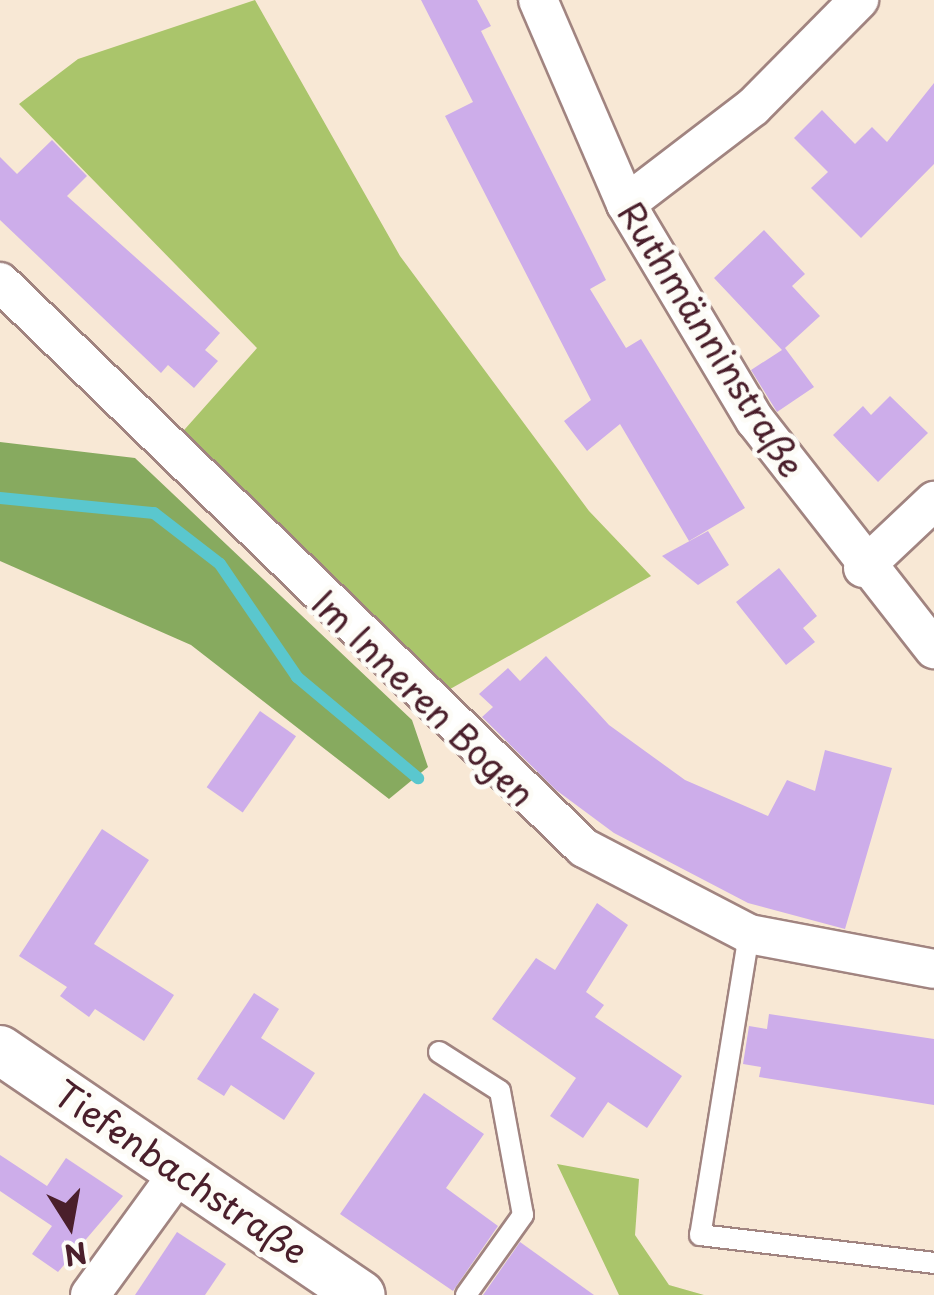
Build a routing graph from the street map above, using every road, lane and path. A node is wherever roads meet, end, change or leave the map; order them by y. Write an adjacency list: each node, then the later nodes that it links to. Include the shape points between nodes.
1 (538, 0): 3 (street, Ruthmänninstraße)
2 (859, 0): 3 (street, via 753,107)
3 (626, 204): 6 (street, Ruthmänninstraße, via 755,420)
4 (0, 282): 8 (street, Im Inneren Bogen, via 498,774 584,848)
5 (934, 500): 6 (street)
6 (863, 568): 7 (street, Ruthmänninstraße)
7 (934, 649)
8 (749, 934): 9 (street, Im Inneren Bogen); 13 (lane, via 700,1234)
9 (934, 968)
10 (0, 1050): 12 (street, Tiefenbachstraße)
11 (439, 1052): 16 (lane, via 500,1090 523,1215)
12 (180, 1171): 14 (street); 15 (street, Tiefenbachstraße)
13 (934, 1263)
14 (90, 1295)
15 (361, 1295)
16 (466, 1295)

